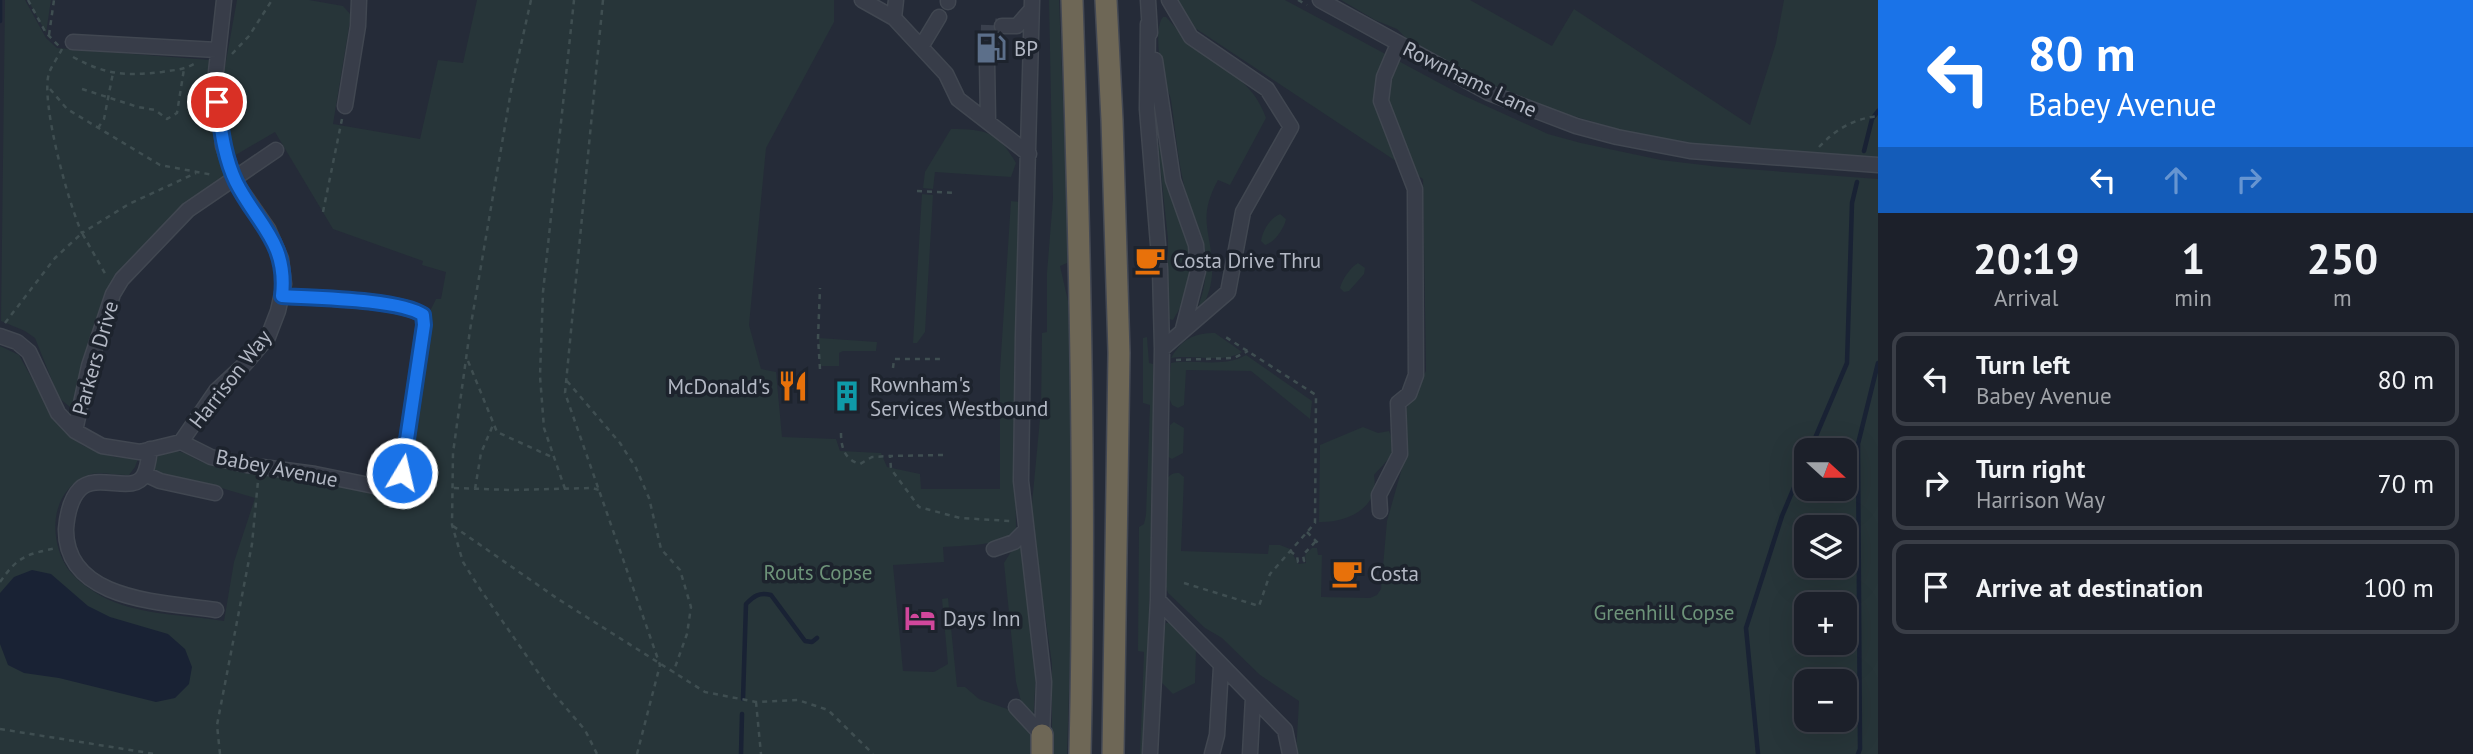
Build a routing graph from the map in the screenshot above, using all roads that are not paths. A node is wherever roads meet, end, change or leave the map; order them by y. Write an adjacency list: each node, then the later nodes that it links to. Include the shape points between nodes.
1 (224, 0): 18 (street, Harrison Way)
2 (359, 0): 20 (street)
3 (862, 0): 12 (street)
4 (895, 0): 12 (street)
5 (1072, 0): 44 (highway, via 1084,584)
6 (1106, 0): 45 (highway, via 1119,353)
7 (1148, 0): 13 (street)
8 (1169, 0): 27 (street, via 1191,37 1267,89 1292,127 1243,212 1228,292)
9 (1320, 0): 15 (street, Rownhams Lane)
10 (1031, 5): 14 (street, via 1017,26); 23 (street)
11 (939, 17): 17 (street)
12 (894, 18): 17 (street)
13 (1149, 24): 27 (street, via 1173,180 1196,244 1198,271); 29 (street, via 1147,109)
14 (1002, 26)
15 (1398, 44): 24 (street, Rownhams Lane, via 1489,93 1607,134 1690,151); 35 (street, via 1384,77 1381,101 1415,189 1416,375 1409,394 1398,403 1400,454 1379,495)
16 (68, 45): 18 (street)
17 (921, 47): 21 (street, via 946,74 958,99)
18 (216, 50): 25 (street, Harrison Way, via 223,146)
19 (987, 60): 21 (street)
20 (345, 106)
21 (988, 122): 23 (street)
22 (276, 150): 25 (street, Parkers Drive)
23 (1029, 154): 36 (street, via 1021,481)
24 (1878, 165)
25 (234, 177): 26 (street, Harrison Way, via 268,229 281,259); 30 (street, Parkers Drive, via 188,210 122,279 89,366)
26 (282, 296): 31 (street, Harrison Way, via 268,337 216,391); 31 (street, Babey Avenue, via 349,300 414,309 423,315 402,473 395,484 384,488 260,467 211,457)
27 (1183, 329): 29 (street)
28 (1, 336): 30 (street, Harrison Way, via 29,352 58,413)
29 (1166, 355): 38 (street)
30 (75, 431): 32 (street, Harrison Way, via 117,450 140,453)
31 (181, 442): 32 (street, Harrison Way)
32 (150, 449): 33 (street)
33 (145, 474): 34 (street); 39 (street, via 130,485 87,484 77,491 66,517 66,539 78,567 96,585 116,593)
34 (215, 493)
35 (1380, 511)
36 (1026, 530): 37 (street, via 1014,542); 43 (street, via 1044,682)
37 (994, 549)
38 (1158, 600): 40 (street); 46 (street)
39 (216, 610)
40 (1221, 667): 41 (street); 47 (street)
41 (1253, 698): 48 (street); 49 (street, via 1285,730)
42 (1016, 707): 43 (street)
43 (1042, 745)
44 (1080, 754)
45 (1113, 754)
46 (1150, 754)
47 (1212, 754)
48 (1250, 754)
49 (1290, 754)

